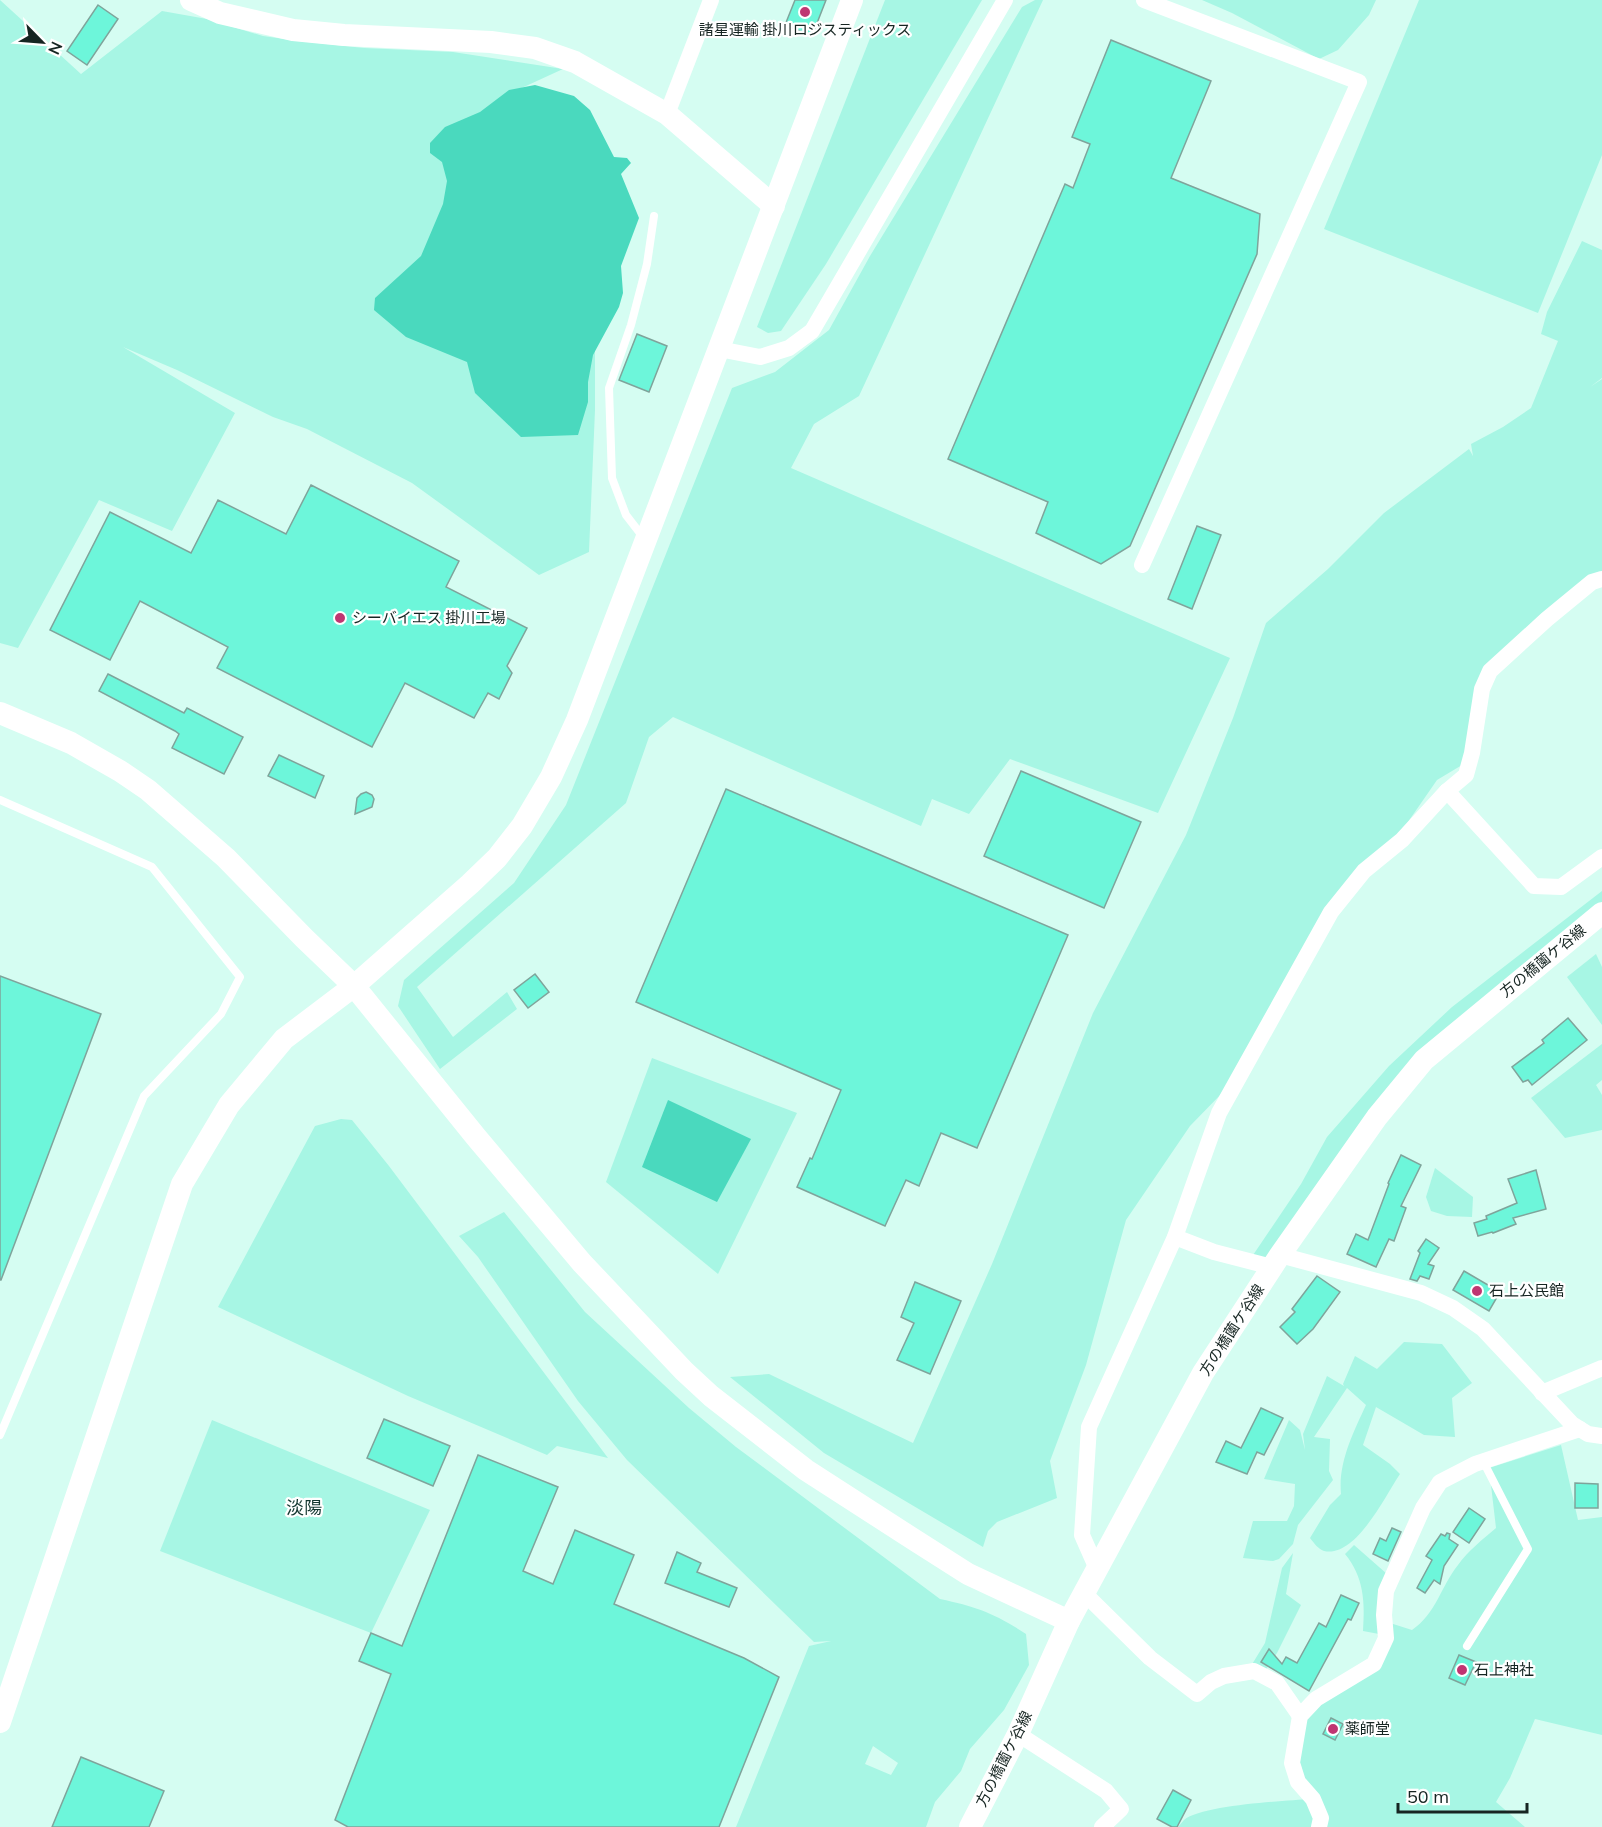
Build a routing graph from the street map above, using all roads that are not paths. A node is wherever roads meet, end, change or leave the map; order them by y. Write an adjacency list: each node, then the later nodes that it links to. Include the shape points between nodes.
1 (191, 0): 6 (street, via 220,13 293,30 535,48 575,62)
2 (711, 0): 6 (street)
3 (852, 0): 7 (street)
4 (1005, 0): 9 (street, via 812,331 789,348 760,357)
5 (1144, 0): 11 (street, via 1359,82)
6 (667, 114): 7 (street)
7 (774, 206): 9 (street)
8 (654, 216): 10 (lane, via 637,305 609,388 612,478 626,515)
9 (719, 349): 10 (street)
10 (646, 540): 18 (street, via 577,720 551,777 522,826 470,884)
11 (1142, 565)
12 (1602, 579): 14 (street, via 1592,582 1490,671 1482,689 1467,775)
13 (0, 713): 18 (street, via 71,743 148,790 226,858)
14 (1447, 791): 16 (street, via 1534,886 1561,887); 19 (street, via 1402,840 1364,871 1331,912 1220,1113)
15 (0, 800): 24 (lane, via 152,867 240,977 221,1014 144,1096)
16 (1602, 857)
17 (1602, 913): 20 (street, 方の橋薗ケ谷線, via 1424,1060 1377,1117)
18 (354, 986): 29 (street, via 582,1263 711,1396 806,1470 968,1574); 32 (street, via 284,1039 229,1105 182,1184)
19 (1175, 1237): 20 (street, via 1214,1252); 27 (street, via 1089,1427 1082,1535)
20 (1276, 1261): 22 (street, via 1421,1293 1453,1308 1483,1329); 27 (street, 方の橋薗ケ谷線, via 1203,1373)
21 (1602, 1368): 22 (street)
22 (1542, 1393): 23 (street)
23 (1580, 1429): 25 (street); 26 (street)
24 (0, 1435)
25 (1602, 1436)
26 (1483, 1461): 30 (lane, via 1528,1549); 31 (street, via 1440,1482 1423,1508 1386,1591 1386,1638 1374,1664 1316,1699)
27 (1097, 1569): 28 (street, 方の橋薗ケ谷線)
28 (1084, 1593): 29 (street, 方の橋薗ケ谷線); 31 (street, via 1150,1658 1197,1694 1224,1676 1254,1671 1277,1683)
29 (1069, 1622): 33 (street, 方の橋薗ケ谷線)
30 (1467, 1646)
31 (1300, 1716): 36 (street, via 1292,1763 1298,1782 1313,1799 1321,1818)
32 (0, 1722)
33 (1018, 1734): 34 (street, 方の橋薗ケ谷線); 35 (street, via 1106,1791 1121,1809)
34 (970, 1827)
35 (1102, 1827)
36 (1319, 1827)

